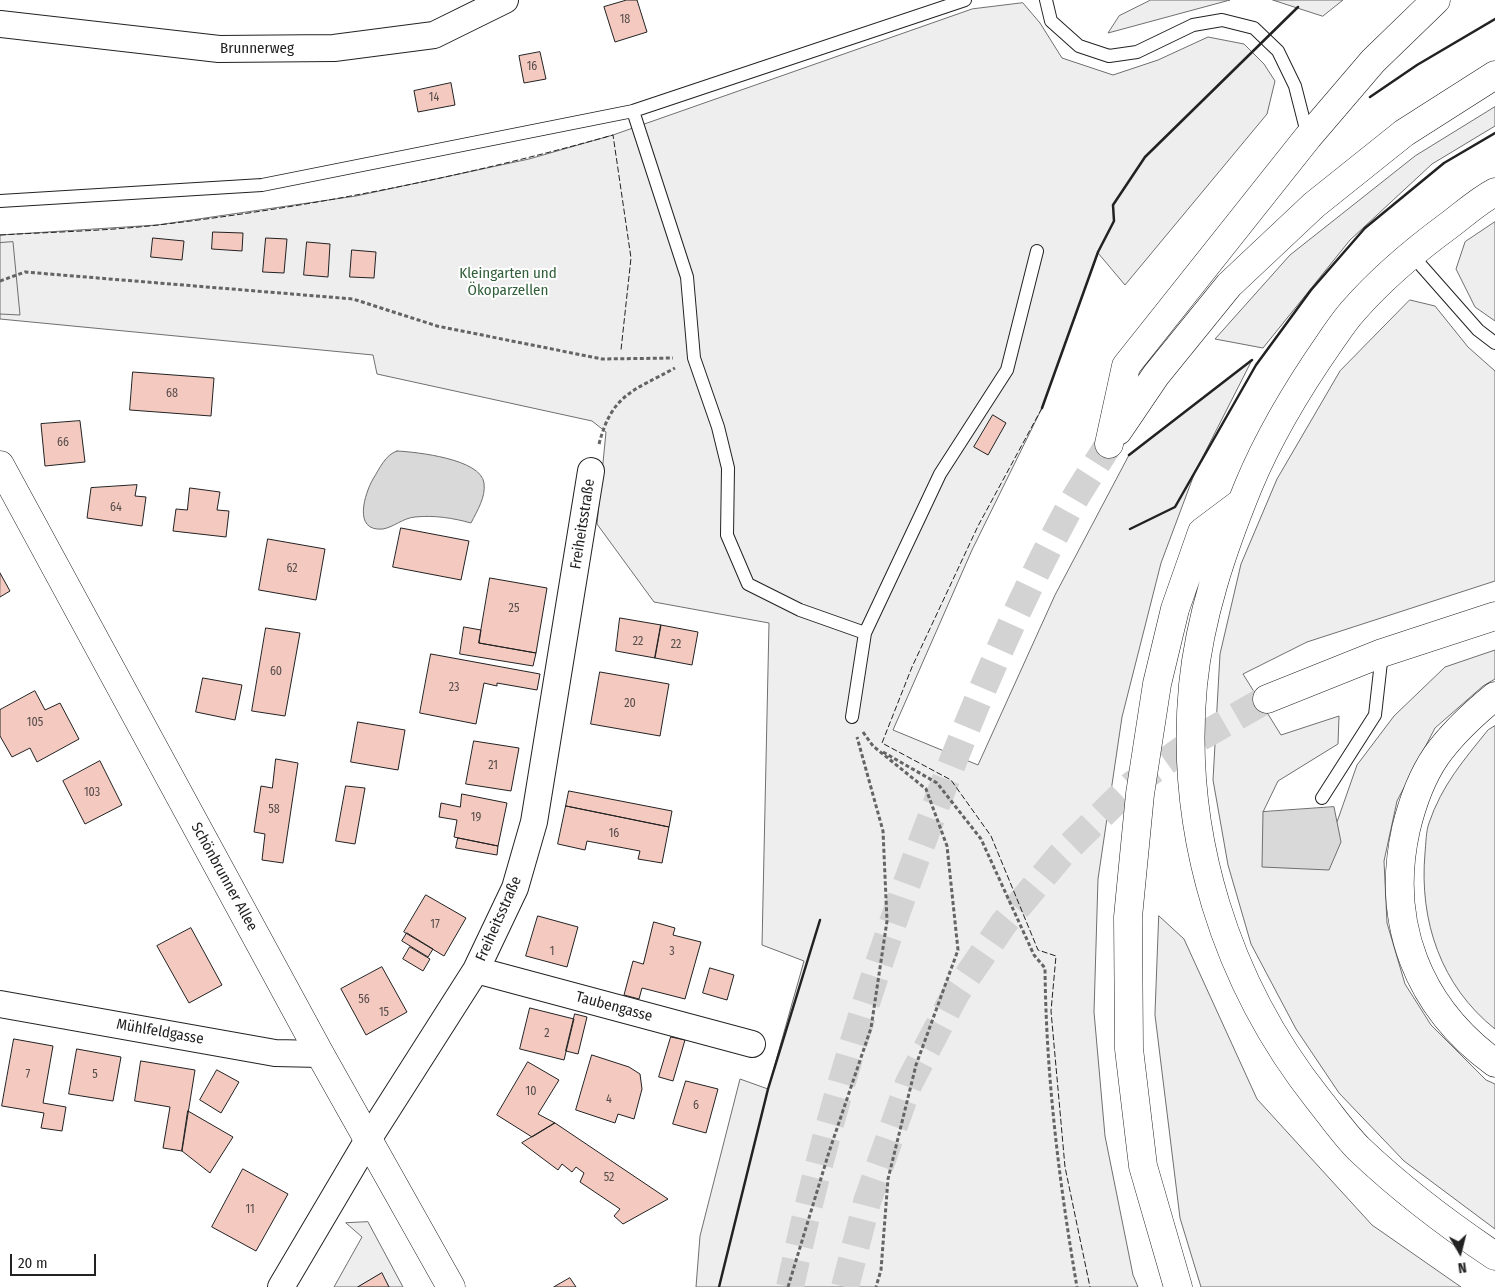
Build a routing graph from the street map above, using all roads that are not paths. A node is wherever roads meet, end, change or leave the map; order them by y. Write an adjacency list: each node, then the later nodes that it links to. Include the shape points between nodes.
1 (506, 0): 5 (street, Brunnerweg, via 434,35 334,48 218,49)
2 (965, 0): 7 (lane)
3 (1046, 0): 8 (lane, via 1051,21 1079,46 1109,56 1137,52 1193,26 1222,20 1254,28 1278,50 1295,86)
4 (1436, 0): 8 (main road, via 1373,61)
5 (0, 24)
6 (1495, 75): 8 (main road, via 1404,132 1314,205 1229,285 1156,375 1109,444 1126,366)
7 (633, 111): 10 (lane, via 262,185); 18 (lane, via 687,276 694,358 718,427 728,468 727,535 748,584 800,610)
8 (1308, 137)
9 (1495, 192): 12 (main road)
10 (0, 201)
11 (1037, 252): 18 (lane, via 1007,370 940,474)
12 (1411, 254): 13 (lane, via 1478,330); 16 (main road, via 1352,312 1305,377 1261,455)
13 (1495, 343)
14 (0, 465): 27 (main road, Schönbrunner Allee)
15 (591, 472): 24 (street, Freiheitsstraße, via 534,822 515,888)
16 (1242, 502): 30 (main road, via 1205,613 1193,684 1191,743 1195,798 1202,850 1220,917 1249,992 1275,1039 1356,1147 1442,1221); 33 (main road, via 1202,532 1175,609 1157,684 1140,794 1128,917 1129,1048 1144,1166)
17 (1495, 616): 19 (main road)
18 (865, 633): 22 (lane)
19 (1382, 652): 21 (main road); 23 (lane, via 1375,715)
20 (1495, 696): 28 (main road, via 1466,720 1427,772 1409,817 1399,880 1402,922 1421,980 1450,1022)
21 (1267, 699)
22 (852, 717)
23 (1322, 798)
24 (476, 970): 26 (street, Taubengasse); 29 (street, Freiheitsstraße)
25 (0, 1004): 27 (street, Mühlfeldgasse, via 276,1053)
26 (752, 1044)
27 (320, 1054): 29 (main road, Schönbrunner Allee)
28 (1495, 1063)
29 (369, 1138): 31 (street, Freiheitsstraße); 32 (main road, Schönbrunner Allee)
30 (1495, 1256)
31 (281, 1287)
32 (451, 1287)
33 (1178, 1287)

